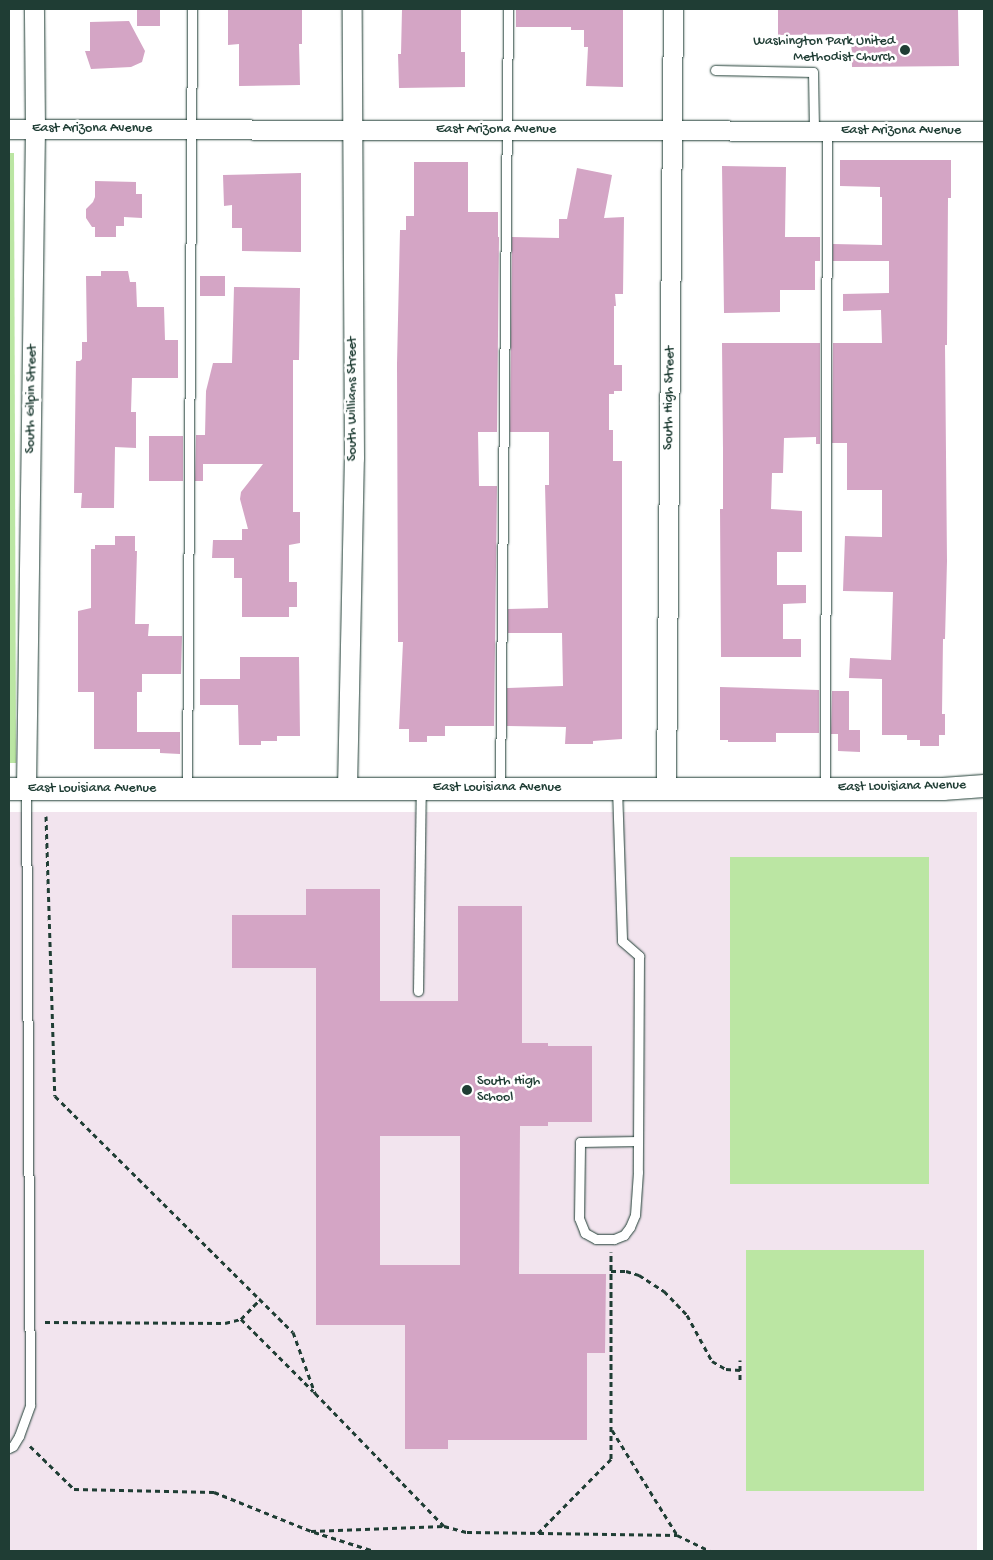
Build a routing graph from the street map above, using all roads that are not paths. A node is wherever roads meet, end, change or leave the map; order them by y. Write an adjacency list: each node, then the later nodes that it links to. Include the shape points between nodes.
1 (34, 9): 9 (street, South Gilpin Street)
2 (192, 9): 8 (lane)
3 (352, 9): 10 (street, South Williams Street)
4 (508, 9): 11 (lane)
5 (673, 9): 12 (street, South High Street)
6 (715, 70): 13 (lane, via 813,72)
7 (9, 129): 9 (street, East Arizona Avenue)
8 (191, 129): 9 (street, East Arizona Avenue); 10 (street, East Arizona Avenue); 16 (lane)
9 (36, 130): 23 (street, South Gilpin Street)
10 (353, 130): 11 (street, East Arizona Avenue); 17 (street, South Williams Street, via 354,458)
11 (508, 130): 12 (street, East Arizona Avenue); 19 (lane)
12 (673, 131): 13 (street, East Arizona Avenue); 21 (street, South High Street)
13 (820, 131): 14 (street, East Arizona Avenue); 22 (lane)
14 (984, 131)
15 (984, 786): 22 (street, East Louisiana Avenue)
16 (187, 788): 17 (street, East Louisiana Avenue); 23 (street, East Louisiana Avenue)
17 (347, 788): 18 (street, East Louisiana Avenue)
18 (421, 788): 19 (street, East Louisiana Avenue); 24 (lane)
19 (500, 788): 20 (street, East Louisiana Avenue)
20 (618, 788): 21 (street, East Louisiana Avenue); 25 (lane, via 622,940 639,956)
21 (666, 788): 22 (street, East Louisiana Avenue)
22 (825, 788)
23 (17, 789): 26 (lane, via 30,1405 19,1436)
24 (418, 991)
25 (638, 1142): 25 (lane, via 635,1215 624,1236 596,1239 585,1233 579,1218 580,1142)
26 (9, 1448)

